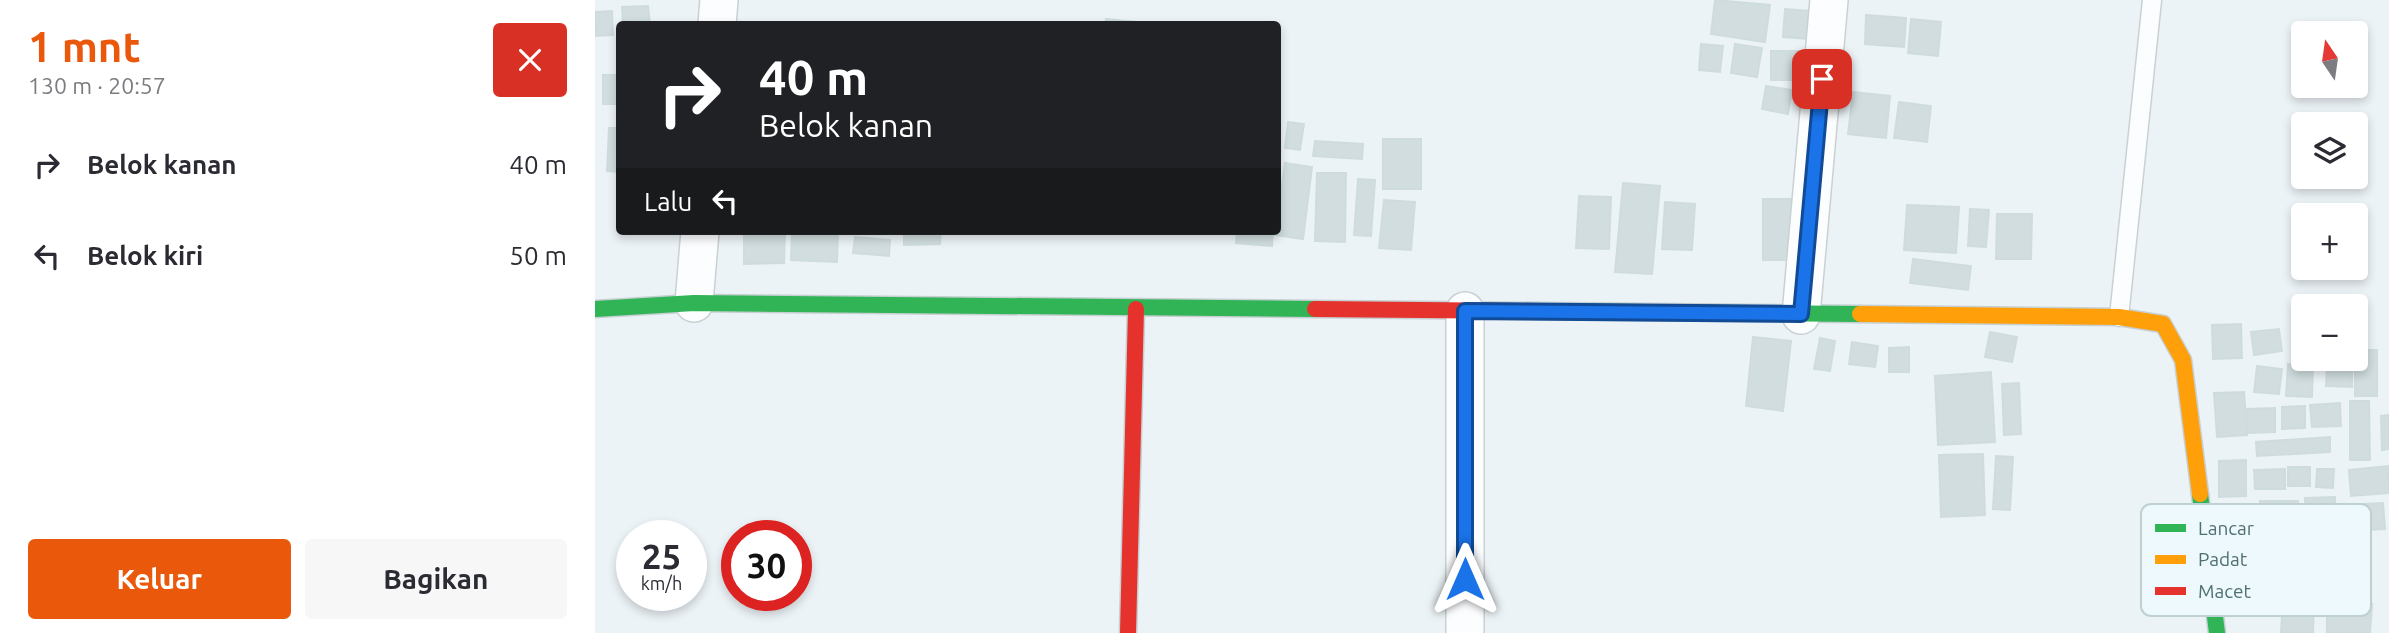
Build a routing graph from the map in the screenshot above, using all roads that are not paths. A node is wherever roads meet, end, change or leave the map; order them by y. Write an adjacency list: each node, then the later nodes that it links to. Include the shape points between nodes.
1 (719, 0): 4 (street)
2 (1829, 0): 10 (street)
3 (2152, 0): 11 (lane)
4 (717, 21)
5 (700, 235): 6 (street)
6 (694, 303): 7 (street); 8 (street)
7 (595, 309)
8 (1136, 309): 9 (street); 13 (street)
9 (1465, 311): 10 (street); 14 (street)
10 (1801, 314): 11 (street)
11 (2119, 317): 12 (street, via 2163,324 2183,360)
12 (2201, 504)
13 (1128, 633)
14 (1465, 633)

